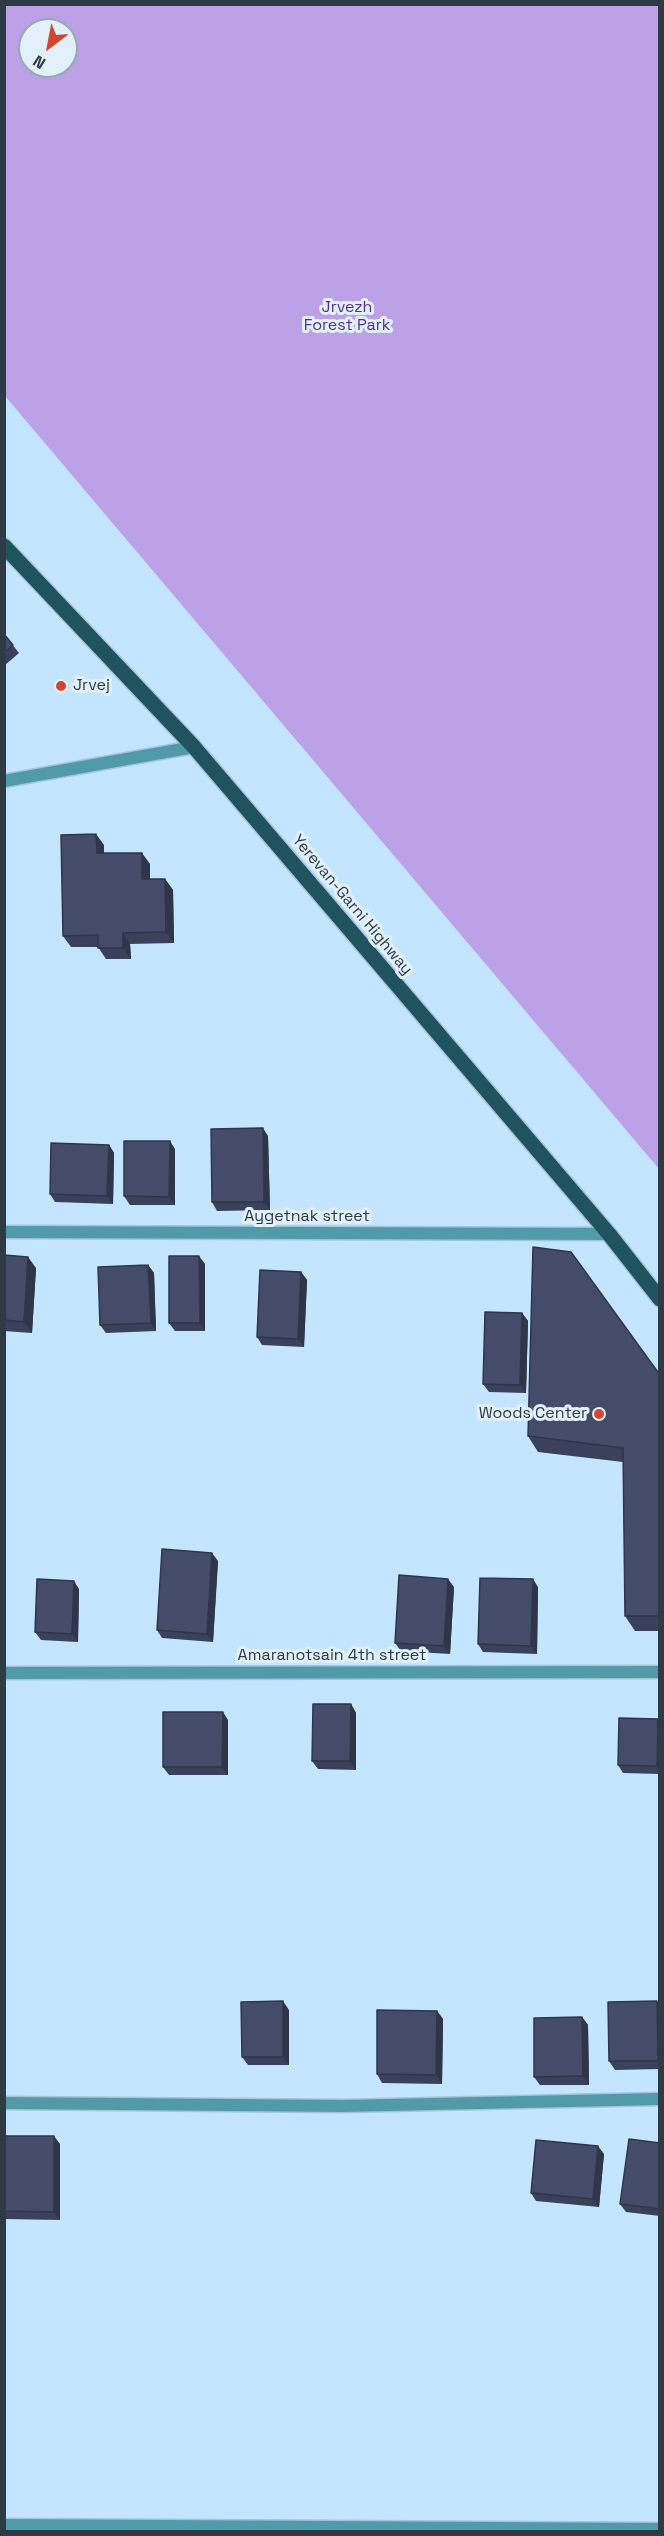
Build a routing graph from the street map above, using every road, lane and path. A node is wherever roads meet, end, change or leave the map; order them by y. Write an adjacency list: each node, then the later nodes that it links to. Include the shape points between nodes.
1 (4, 546): 2 (main road, Yerevan-Garni Highway)
2 (194, 747): 3 (street); 5 (main road, Yerevan-Garni Highway)
3 (4, 781)
4 (4, 1232): 5 (street, Aygetnak street)
5 (609, 1234): 6 (main road, Yerevan-Garni Highway)
6 (660, 1299)
7 (660, 1672): 8 (street, Amaranotsain 4th street)
8 (4, 1673)
9 (660, 2098): 10 (street, via 343,2106)
10 (4, 2103)
11 (4, 2525): 12 (street)
12 (660, 2529)

